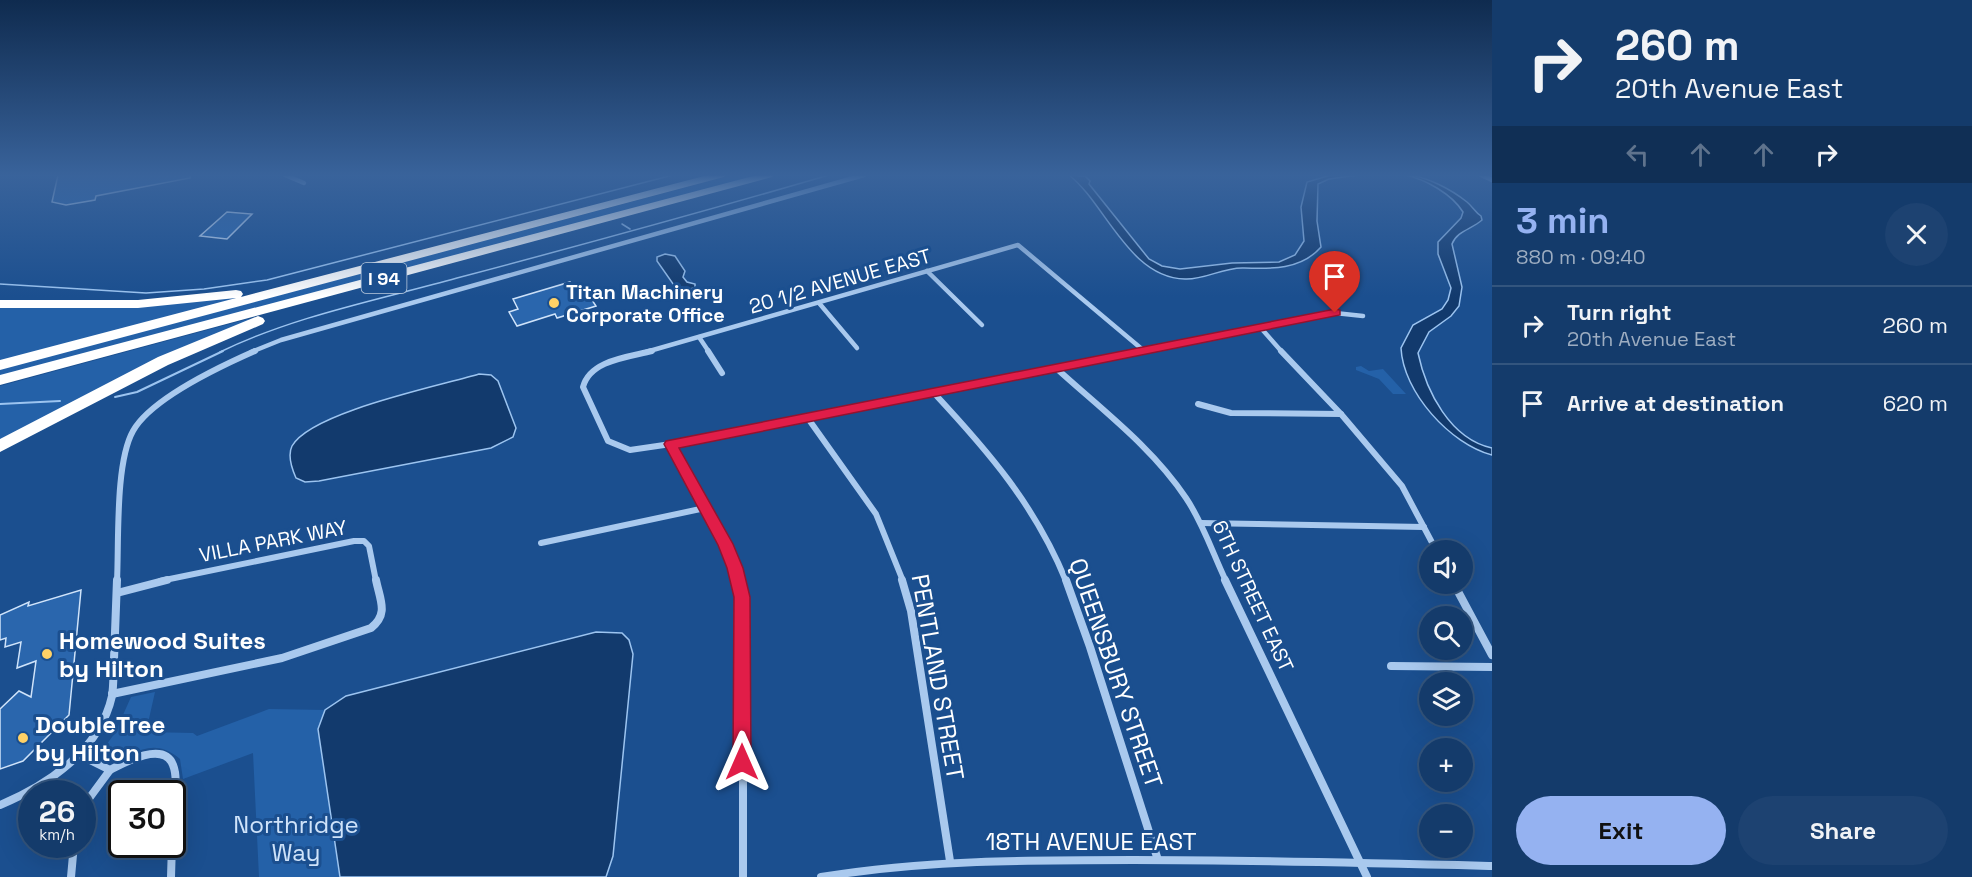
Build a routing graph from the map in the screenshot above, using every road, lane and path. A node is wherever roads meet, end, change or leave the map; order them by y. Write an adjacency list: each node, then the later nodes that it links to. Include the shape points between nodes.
1 (564, 216): 4 (highway, I 94)
2 (613, 216): 5 (highway, I 94)
3 (716, 216): 30 (street, via 288,337 258,348 171,395 138,424 122,462)
4 (407, 258): 8 (highway, via 260,290 187,300); 15 (highway, I 94)
5 (435, 264): 18 (highway, I 94); 24 (highway, via 219,336 156,364)
6 (927, 271): 7 (street, 20 1/2 AVENUE EAST); 10 (street); 14 (street, 20 1/2 AVENUE EAST, via 1018,245)
7 (819, 303): 12 (street, 20 1/2 AVENUE EAST); 13 (street)
8 (0, 304)
9 (1363, 316): 11 (street, via 1335,313)
10 (982, 325)
11 (1260, 327): 14 (street); 21 (street)
12 (699, 337): 17 (street); 23 (street, 20 1/2 AVENUE EAST, via 602,365 584,379 583,387 608,441 615,447 627,450)
13 (857, 348)
14 (1143, 350): 16 (street)
15 (0, 365)
16 (1056, 368): 19 (street); 26 (street, 6TH STREET EAST, via 1177,483)
17 (722, 373)
18 (0, 380)
19 (933, 392): 22 (street); 43 (street, QUEENSBURY STREET, via 1005,472 1052,549 1087,636)
20 (1198, 405): 21 (street, via 1231,413)
21 (1341, 414): 27 (street, via 1402,486)
22 (807, 417): 23 (street); 44 (street, PENTLAND STREET, via 876,514 901,575 911,611)
23 (670, 444): 25 (street)
24 (0, 446)
25 (705, 508): 29 (street); 49 (street, via 735,568 742,597)
26 (1201, 523): 27 (street); 45 (street, 6TH STREET EAST)
27 (1424, 527): 28 (street)
28 (1431, 540)
29 (541, 543)
30 (117, 593): 35 (street); 35 (street, VILLA PARK WAY, via 159,581 364,541 369,546 382,612 380,621 371,628 282,658)
31 (1459, 594): 32 (street)
32 (1492, 655)
33 (1391, 666): 34 (street)
34 (1492, 667)
35 (112, 694): 36 (street, via 97,732)
36 (78, 754): 37 (street); 40 (street, via 56,775)
37 (110, 770): 38 (street, via 155,754 168,758); 39 (street)
38 (174, 780)
39 (96, 789)
40 (0, 805)
41 (73, 858): 47 (street)
42 (172, 858): 48 (street)
43 (1158, 860): 44 (street, 18TH AVENUE EAST); 45 (street, 18TH AVENUE EAST)
44 (950, 861): 50 (street, 18TH AVENUE EAST)
45 (1361, 862): 46 (street, 18TH AVENUE EAST); 51 (street, 6TH STREET EAST)
46 (1492, 866)
47 (71, 877)
48 (171, 877)
49 (743, 877)
50 (821, 877)
51 (1368, 877)

